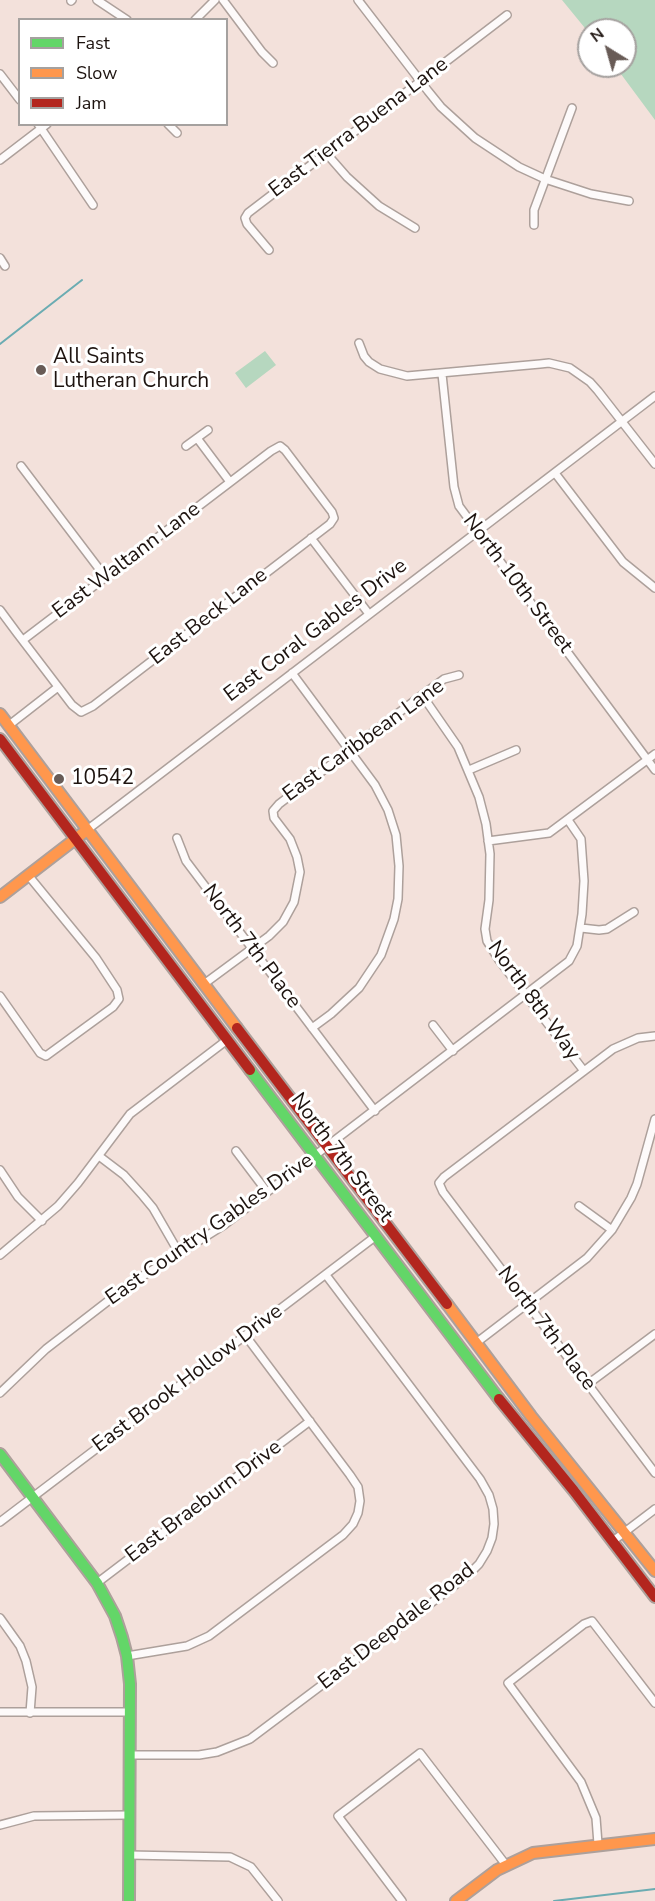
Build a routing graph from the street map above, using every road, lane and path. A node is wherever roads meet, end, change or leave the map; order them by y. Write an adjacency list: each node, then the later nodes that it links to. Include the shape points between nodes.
1 (97, 0): 6 (street)
2 (215, 0): 7 (street)
3 (223, 0): 8 (street)
4 (358, 0): 10 (street)
5 (507, 15): 10 (street, East Tierra Buena Lane)
6 (124, 18)
7 (197, 18)
8 (273, 63)
9 (0, 74): 11 (street)
10 (421, 81): 16 (street, East Tierra Buena Lane); 18 (street, via 441,107 475,138)
11 (18, 97)
12 (572, 108): 18 (street)
13 (42, 126): 17 (street); 20 (street)
14 (170, 126): 15 (street)
15 (177, 133)
16 (326, 153): 22 (street, via 379,206); 23 (street, East Tierra Buena Lane, via 245,218)
17 (0, 160)
18 (545, 179): 19 (street); 21 (street, via 534,210)
19 (629, 201)
20 (93, 205)
21 (534, 225)
22 (415, 228)
23 (268, 250)
24 (0, 258): 25 (street)
25 (5, 266)
26 (359, 343): 27 (street, via 364,356 380,369 407,376)
27 (442, 374): 29 (street, via 560,365 590,382); 38 (street, North 10th Street, via 456,499)
28 (655, 396): 29 (street, East Coral Gables Drive)
29 (621, 422): 33 (street); 35 (street, East Coral Gables Drive)
30 (208, 430): 31 (street)
31 (197, 438): 32 (street); 36 (street)
32 (186, 446)
33 (655, 464)
34 (21, 466): 40 (street)
35 (555, 473): 38 (street, East Coral Gables Drive); 41 (street, via 623,562)
36 (230, 482): 37 (street, East Waltann Lane, via 279,446); 40 (street, East Waltann Lane)
37 (334, 518): 39 (street, East Beck Lane)
38 (478, 533): 43 (street, East Coral Gables Drive); 55 (street, North 10th Street)
39 (311, 538): 43 (street); 47 (street, East Beck Lane, via 93,706 81,712)
40 (106, 578): 44 (street, East Waltann Lane)
41 (655, 588)
42 (0, 610): 44 (street)
43 (369, 614): 45 (street, East Coral Gables Drive)
44 (23, 640): 47 (street)
45 (292, 673): 52 (street); 59 (street, East Coral Gables Drive)
46 (459, 675): 48 (street, East Caribbean Lane, via 444,679)
47 (58, 687): 50 (street)
48 (422, 695): 52 (street, East Caribbean Lane); 56 (street, North 8th Way, via 453,738)
49 (0, 714): 50 (main road, North 7th Street)
50 (8, 726): 59 (main road, North 7th Street)
51 (0, 740): 60 (main road, North 7th Street)
52 (349, 750): 67 (street, East Caribbean Lane, via 273,811 297,857 298,886 283,922); 72 (street, via 375,785 396,835 398,899 389,934 373,969 346,1001)
53 (516, 750): 56 (street)
54 (655, 754): 55 (street)
55 (647, 760): 57 (street, North 10th Street); 58 (street)
56 (469, 770): 62 (street, North 8th Way)
57 (655, 770)
58 (568, 820): 62 (street, via 543,834); 66 (street, East Country Gables Drive, via 583,846)
59 (87, 830): 60 (main road, East Coral Gables Drive); 68 (main road, North 7th Street)
60 (75, 838): 63 (main road, East Coral Gables Drive); 74 (main road, North 7th Street)
61 (177, 838): 67 (street, North 7th Place, via 186,861)
62 (488, 841): 69 (street, North 8th Way, via 490,878 485,929 499,960)
63 (28, 875): 64 (main road, East Coral Gables Drive); 70 (street, via 96,958 119,999 46,1056)
64 (0, 897)
65 (634, 912): 66 (street, via 607,929)
66 (581, 928): 69 (street, East Country Gables Drive, via 578,946 569,961)
67 (252, 949): 68 (street); 72 (street, North 7th Place)
68 (204, 984): 80 (main road, North 7th Street)
69 (526, 995): 75 (street, East Country Gables Drive); 76 (street, North 8th Way)
70 (0, 996)
71 (433, 1025): 75 (street)
72 (312, 1028): 77 (street, North 7th Place)
73 (655, 1036): 76 (street, via 613,1049)
74 (227, 1040): 82 (street, via 130,1114); 83 (main road, North 7th Street)
75 (453, 1051): 77 (street, East Country Gables Drive)
76 (584, 1071): 93 (street, North 7th Place, via 439,1183)
77 (375, 1111): 80 (street, East Country Gables Drive)
78 (655, 1119): 79 (street)
79 (653, 1138): 88 (street, via 631,1198)
80 (327, 1147): 83 (street, East Country Gables Drive); 96 (main road, North 7th Street)
81 (236, 1151): 85 (street)
82 (99, 1156): 87 (street); 90 (street, via 143,1196)
83 (315, 1156): 85 (street, East Country Gables Drive); 89 (main road, North 7th Street)
84 (0, 1170): 87 (street, via 18,1197)
85 (267, 1192): 90 (street, East Country Gables Drive)
86 (579, 1206): 88 (street)
87 (42, 1221): 91 (street)
88 (612, 1230): 93 (street, via 587,1258)
89 (376, 1236): 92 (street, East Brook Hollow Drive); 106 (main road, North 7th Street, via 520,1427)
90 (179, 1252): 98 (street, East Country Gables Drive, via 56,1341)
91 (0, 1255)
92 (326, 1275): 95 (street, East Brook Hollow Drive); 116 (street, East Deepdale Road, via 480,1479 493,1509 493,1531 487,1551 467,1575 250,1739 199,1755)
93 (528, 1304): 96 (street); 97 (street, North 7th Place)
94 (655, 1334): 97 (street)
95 (245, 1335): 99 (street); 102 (street, East Brook Hollow Drive)
96 (476, 1343): 105 (main road, North 7th Street)
97 (588, 1384): 101 (street, North 7th Place)
98 (0, 1393)
99 (310, 1421): 108 (street, East Braeburn Drive); 111 (street, via 358,1487 360,1501 353,1524 209,1636 187,1646)
100 (0, 1454): 102 (main road)
101 (655, 1473)
102 (33, 1497): 104 (street, East Brook Hollow Drive); 108 (main road)
103 (655, 1509): 105 (street)
104 (0, 1522)
105 (625, 1532): 106 (street); 107 (main road, North 7th Street)
106 (613, 1541): 109 (main road, North 7th Street)
107 (655, 1571)
108 (97, 1583): 111 (main road, via 115,1616)
109 (655, 1597)
110 (0, 1618): 115 (street, via 26,1661 32,1687)
111 (127, 1656): 114 (main road)
112 (655, 1702): 120 (street, via 592,1621 508,1683 581,1782 596,1818)
113 (0, 1712): 115 (street)
114 (130, 1712): 115 (street); 116 (main road)
115 (30, 1713)
116 (130, 1755): 117 (main road)
117 (129, 1815): 118 (street, via 34,1816); 121 (main road)
118 (0, 1825)
119 (655, 1839): 120 (main road)
120 (598, 1844): 122 (main road, via 541,1852)
121 (129, 1855): 123 (main road); 124 (street, via 238,1859 251,1867)
122 (506, 1865): 125 (street, via 420,1753 338,1816); 126 (main road)
123 (129, 1901)
124 (278, 1901)
125 (402, 1901)
126 (456, 1901)

